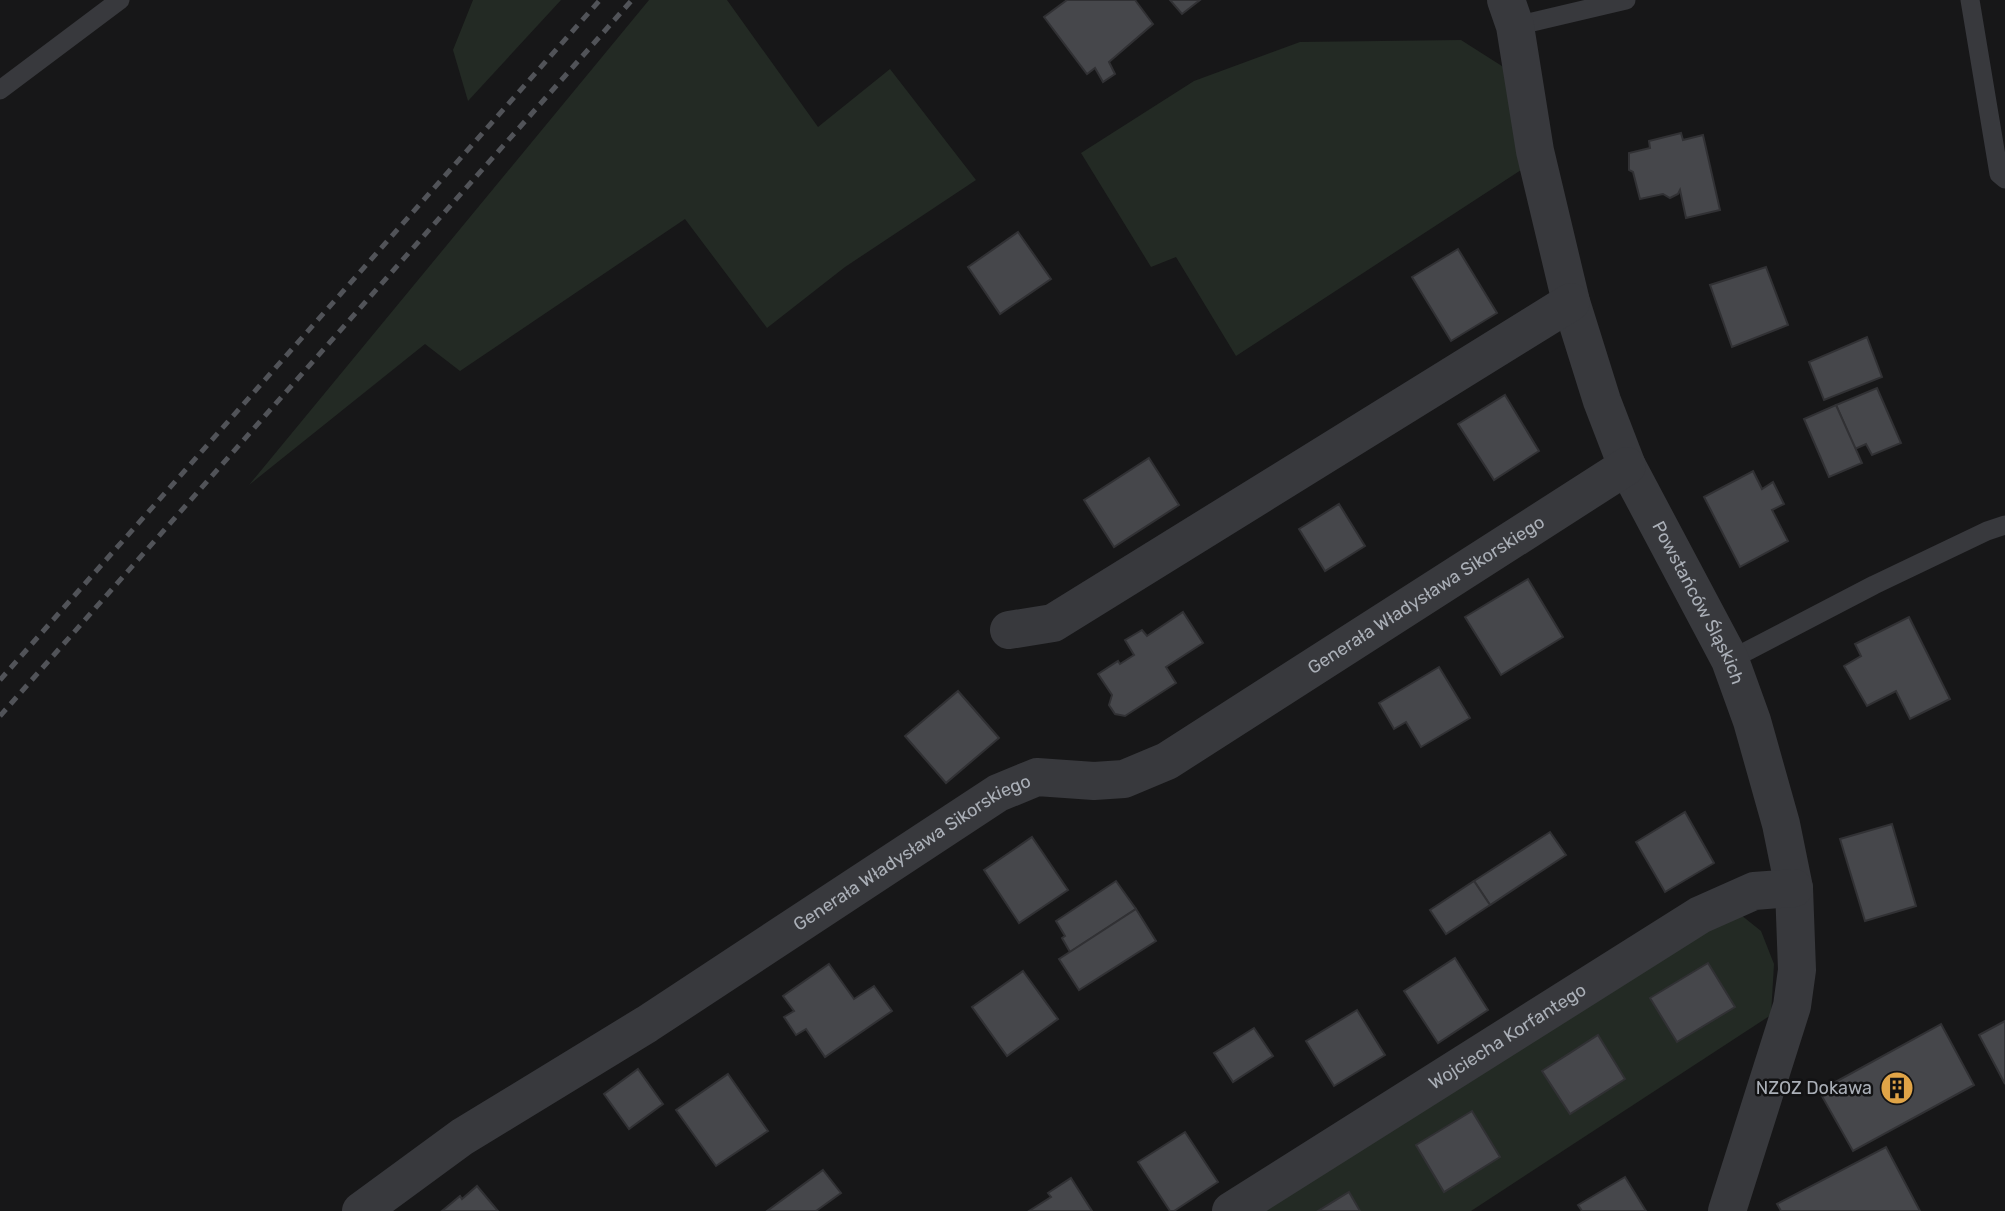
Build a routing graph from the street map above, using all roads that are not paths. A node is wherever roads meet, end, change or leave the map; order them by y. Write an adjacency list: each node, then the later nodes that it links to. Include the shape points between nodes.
1 (120, 0): 5 (lane)
2 (1626, 0): 4 (lane)
3 (1970, 0): 6 (lane, via 1999,174)
4 (1511, 13): 7 (street, Powstańców Śląskich, via 1535,151)
5 (0, 90)
6 (2005, 179)
7 (1571, 302): 8 (street, Powstańców Śląskich); 10 (street, via 1054,623)
8 (1627, 466): 11 (street, Powstańców Śląskich); 13 (street, Generała Władysława Sikorskiego, via 1167,761 1124,779 1037,777 998,793 647,1024 462,1137)
9 (2005, 525): 11 (lane, via 1874,585)
10 (1009, 630)
11 (1730, 660): 12 (street, Powstańców Śląskich, via 1781,824)
12 (1794, 888): 14 (street, Wojciecha Korfantego, via 1754,891 1700,915); 15 (street, Powstańców Śląskich, via 1797,970 1793,1006)
13 (361, 1211)
14 (1231, 1211)
15 (1727, 1211)

